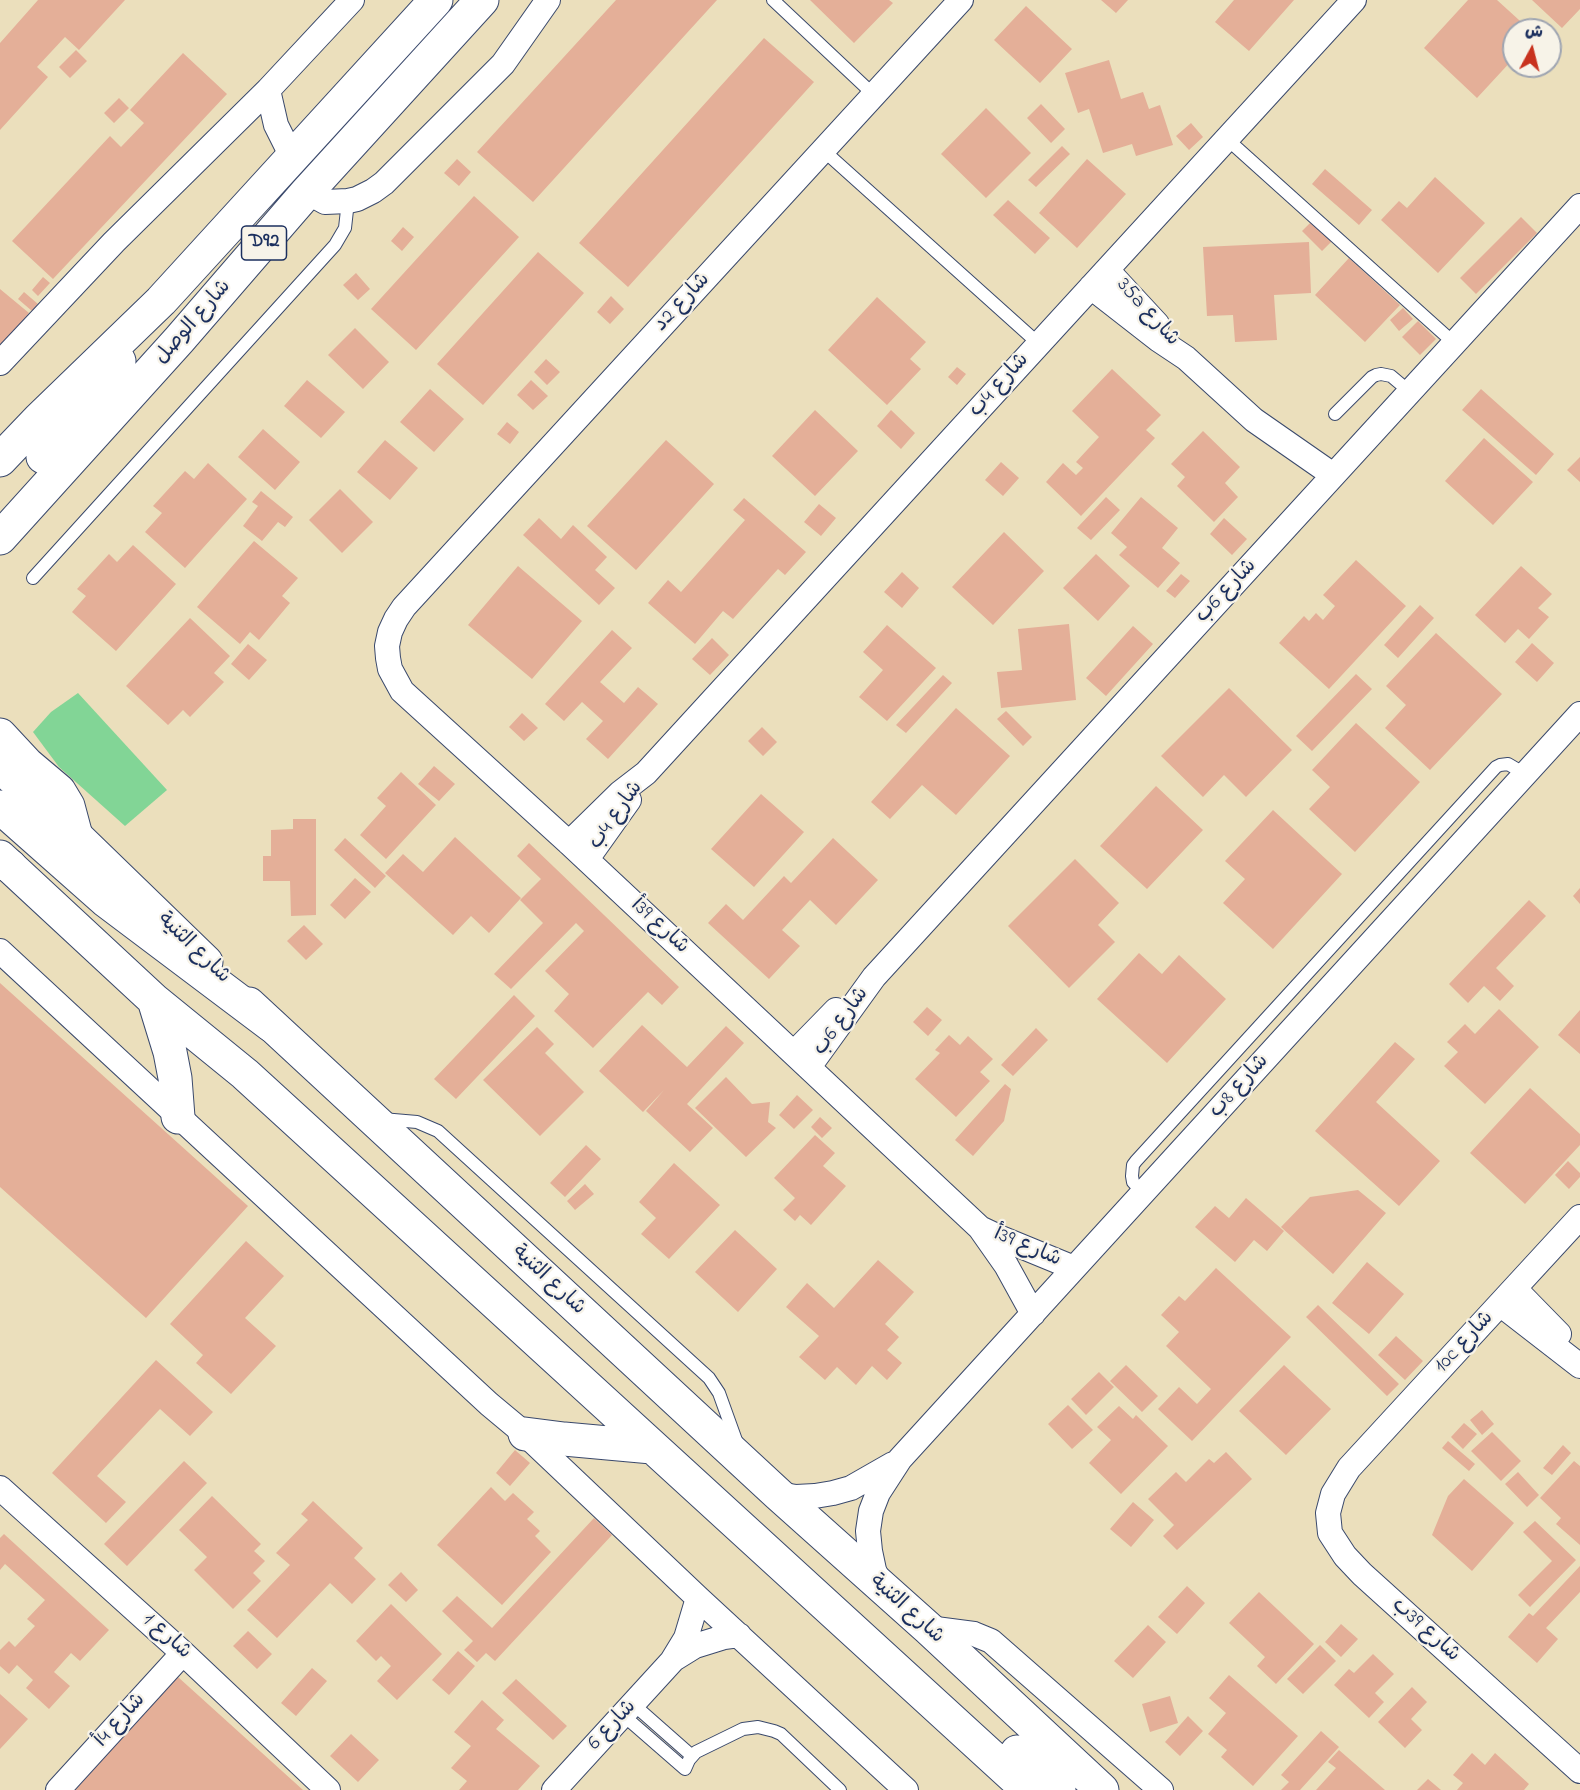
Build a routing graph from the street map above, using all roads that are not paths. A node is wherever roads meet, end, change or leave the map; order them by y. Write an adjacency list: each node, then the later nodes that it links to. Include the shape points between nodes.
1 (352, 0): 8 (street)
2 (436, 0): 12 (main road, شارع الوصل / D92)
3 (482, 0): 13 (main road, شارع الوصل / D92)
4 (548, 0): 14 (street, via 512,52 384,183)
5 (773, 0): 9 (lane)
6 (961, 0): 9 (street, شارع 2د)
7 (1354, 0): 10 (street, شارع 4ب)
8 (268, 90): 12 (street, via 276,125); 20 (street, via 114,242)
9 (874, 95): 11 (street, شارع 2د)
10 (1227, 139): 16 (street, شارع 4ب); 18 (lane)
11 (823, 150): 19 (lane); 32 (street, شارع 2د)
12 (292, 157): 17 (main road, شارع الوصل / D92)
13 (307, 192): 14 (street, via 325,202); 27 (main road, شارع الوصل / D92)
14 (348, 201): 31 (lane, via 345,228 335,245)
15 (1580, 206): 18 (street, شارع 6ب)
16 (1099, 278): 19 (street, شارع 4ب); 26 (street, 35a شارع, via 1160,340 1186,358 1254,420 1277,449)
17 (160, 301): 23 (main road, شارع الوصل / D92); 28 (main road, via 71,426)
18 (1454, 343): 21 (street, شارع 6ب)
19 (1039, 344): 36 (street, شارع 4ب)
20 (0, 363)
21 (1410, 392): 22 (lane, via 1391,376 1376,375); 26 (street, شارع 6ب)
22 (1335, 414)
23 (39, 419): 24 (main road, via 16,421); 25 (main road, شارع الوصل / D92)
24 (0, 430)
25 (0, 460)
26 (1326, 483): 45 (street, شارع 6ب)
27 (46, 487): 29 (main road, شارع الوصل / D92); 30 (main road)
28 (0, 505)
29 (0, 538)
30 (0, 564)
31 (33, 578)
32 (404, 607): 39 (street, شارع 39أ, via 387,646 390,669 402,690)
33 (1580, 714): 49 (street, شارع 8ب)
34 (0, 735): 38 (main road, via 59,791 68,806)
35 (0, 766): 38 (main road, شارع الثنية)
36 (646, 773): 39 (street, شارع 4ب); 40 (street, شارع 4ب)
37 (0, 807): 44 (main road, via 105,900)
38 (76, 836): 44 (main road, شارع الثنية)
39 (569, 843): 40 (street, شارع 39أ)
40 (587, 859): 45 (street, شارع 39أ)
41 (3, 862): 43 (main road)
42 (0, 951): 46 (street)
43 (154, 1000): 46 (main road, via 170,1052); 55 (main road, via 245,1074)
44 (271, 1025): 59 (main road, شارع الثنية)
45 (802, 1060): 48 (street, شارع 39أ)
46 (178, 1117): 54 (street)
47 (1580, 1217): 50 (street, 10c شارع)
48 (980, 1228): 49 (street, شارع 39أ); 51 (street, شارع 39أ)
49 (1074, 1268): 51 (street, شارع 8ب)
50 (1507, 1296): 52 (street, via 1568,1344); 53 (street); 57 (street, 10c شارع)
51 (1033, 1314): 56 (street, شارع 8ب)
52 (1580, 1359)
53 (1580, 1366)
54 (525, 1434): 55 (main road); 61 (street)
55 (652, 1447): 67 (main road)
56 (900, 1459): 59 (street, شارع 8ب, via 851,1488 796,1497); 60 (street, شارع 8ب, via 871,1511 870,1551)
57 (1349, 1468): 69 (street, شارع 39ب, via 1333,1494 1328,1513 1330,1533 1345,1556)
58 (0, 1488): 64 (street, شارع 1)
59 (778, 1494): 60 (main road, شارع الثنية)
60 (882, 1588): 62 (main road, شارع الثنية)
61 (698, 1598): 63 (street); 65 (street, شارع 6, via 688,1631)
62 (927, 1628): 70 (main road, شارع الثنية); 77 (street, via 974,1634 991,1641)
63 (739, 1635): 65 (street, شارع 6, via 695,1646); 75 (street)
64 (183, 1653): 71 (street, شارع 4أ); 72 (street, شارع 1)
65 (672, 1661): 66 (street, شارع 6)
66 (628, 1709): 68 (lane); 68 (lane, via 685,1769); 73 (street, شارع 6)
67 (950, 1718): 70 (main road, via 999,1736); 76 (main road)
68 (692, 1756): 74 (lane, via 743,1730 766,1728 781,1734)
69 (1580, 1771)
70 (1079, 1785)
71 (58, 1790)
72 (328, 1790)
73 (554, 1790)
74 (840, 1790)
75 (906, 1790)
76 (1028, 1790)
77 (1161, 1790)

